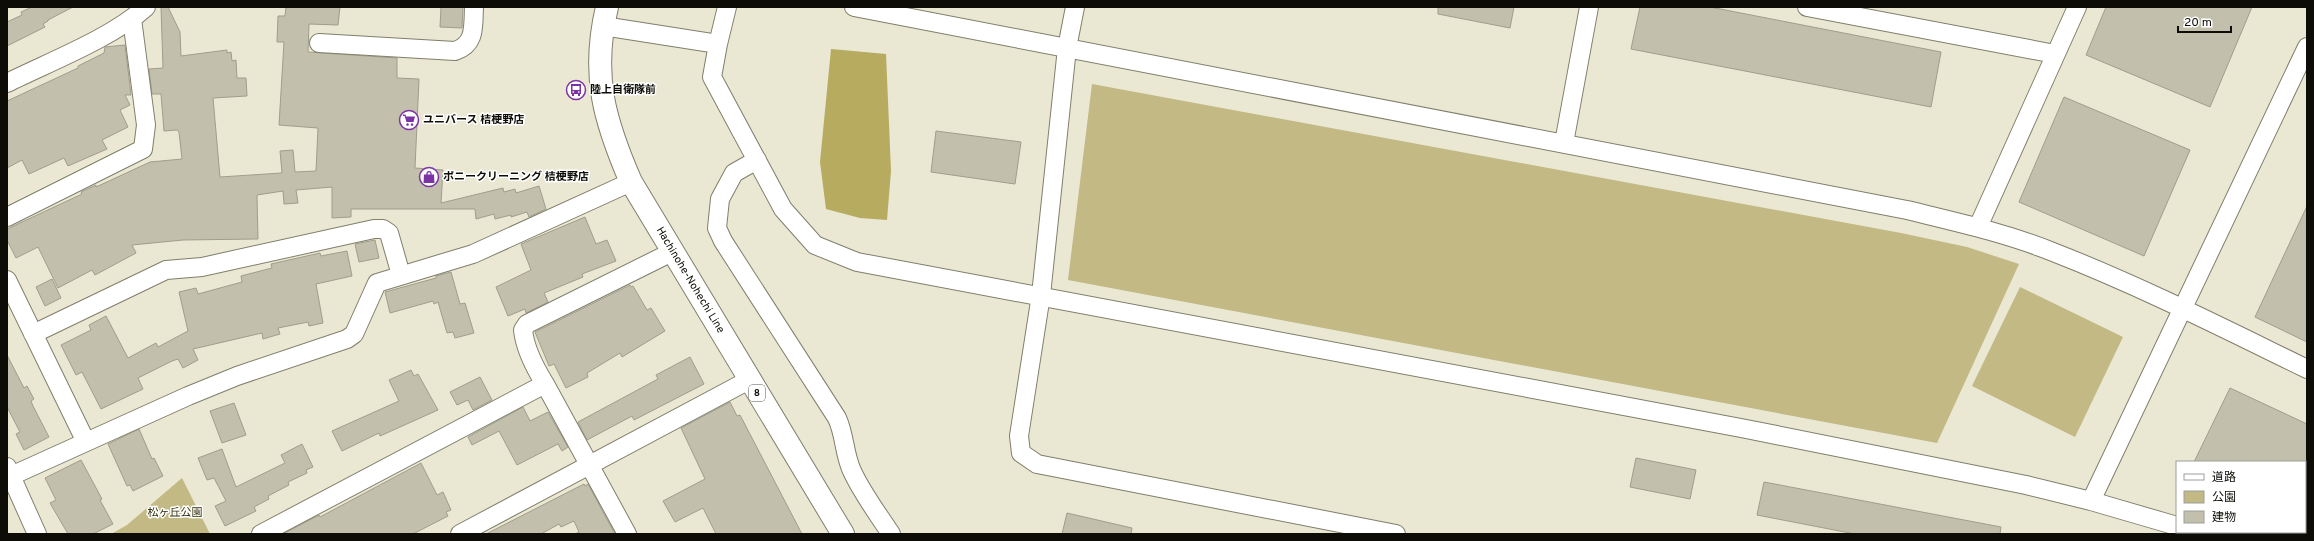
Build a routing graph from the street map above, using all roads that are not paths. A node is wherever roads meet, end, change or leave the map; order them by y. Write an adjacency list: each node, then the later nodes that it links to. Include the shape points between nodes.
1 (146, 7): 11 (street)
2 (474, 7): 12 (street, via 471,38 464,48 455,52)
3 (727, 7): 13 (street)
4 (854, 7): 15 (street)
5 (1075, 7): 15 (street)
6 (1589, 7): 18 (street)
7 (1807, 7): 9 (street)
8 (2077, 7): 16 (street)
9 (1845, 11): 16 (street)
10 (605, 17): 13 (street); 20 (main road, Hachinohe-Nohechi Line / 8, via 600,64 602,98 612,139)
11 (132, 19): 17 (street); 21 (street, via 146,125 143,149)
12 (319, 43)
13 (718, 44): 19 (street, via 712,77)
14 (2307, 47): 27 (street)
15 (1067, 48): 18 (street); 26 (street)
16 (2055, 54): 22 (street)
17 (7, 83)
18 (1564, 143): 22 (street, via 1907,210)
19 (757, 160): 26 (street, via 784,209 815,244 857,262); 43 (street, via 734,173 726,185 720,199 717,228 837,418 843,430 852,472)
20 (631, 182): 23 (main road, Hachinohe-Nohechi Line / 8); 24 (street, via 474,254)
21 (7, 217)
22 (1978, 227): 27 (street, via 2052,251)
23 (672, 252): 30 (main road, Hachinohe-Nohechi Line / 8); 31 (street, via 527,324 523,330 524,338 537,372)
24 (401, 274): 28 (street, via 389,233 383,229 374,229 215,265 166,270); 32 (street, via 377,283 354,334 347,340 202,390)
25 (7, 280): 28 (street)
26 (1041, 295): 35 (street, via 1742,428 2026,485); 37 (street, via 1019,436 1021,453 1037,464)
27 (2182, 308): 29 (street); 35 (street)
28 (33, 334): 32 (street)
29 (2307, 369)
30 (749, 380): 33 (street); 38 (main road, Hachinohe-Nohechi Line / 8)
31 (545, 384): 33 (street); 40 (street)
32 (86, 442): 34 (street)
33 (591, 466): 41 (street); 42 (street)
34 (9, 471): 39 (street)
35 (2091, 501): 36 (street)
36 (2176, 526)
37 (1350, 529): 44 (street)
38 (839, 533)
39 (37, 534)
40 (261, 534)
41 (460, 534)
42 (627, 534)
43 (891, 534)
44 (1396, 534)

